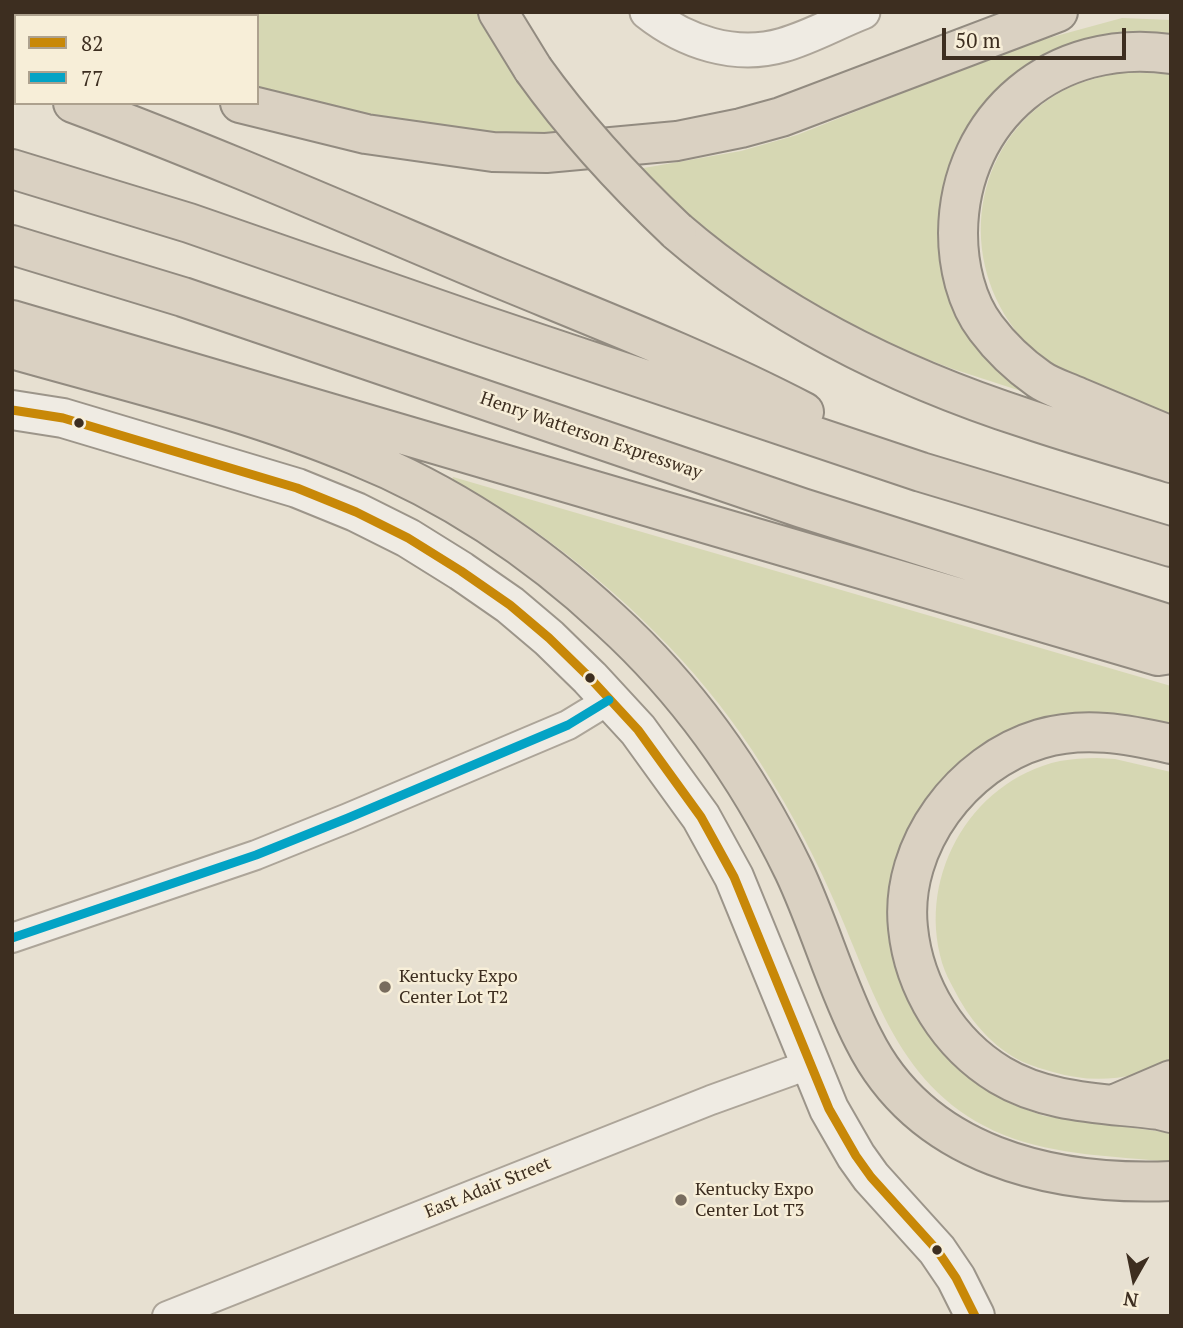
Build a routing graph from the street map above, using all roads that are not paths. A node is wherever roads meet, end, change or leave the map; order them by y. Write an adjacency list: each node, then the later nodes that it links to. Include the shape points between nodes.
1 (498, 12): 14 (highway, bridge, via 566,115 603,158 677,231 766,298 881,361 1026,419)
2 (647, 12): 3 (street, via 667,28 694,40 752,50 783,45)
3 (860, 13)
4 (1064, 13): 7 (highway, via 781,117 677,141 546,153 493,152 366,134)
5 (1171, 54): 13 (highway, via 1132,51 1089,57 1021,93 994,121 977,148 962,189 958,253 975,308 1012,358 1041,381)
6 (78, 105): 15 (highway, via 753,385)
7 (248, 105)
8 (12, 169): 15 (highway, via 189,223)
9 (12, 245): 17 (highway, Henry Watterson Expressway, via 194,301 802,508)
10 (12, 320): 18 (highway, via 1158,656)
11 (12, 349): 26 (highway, via 223,409 354,454 403,476 504,536 609,618 687,699 762,810 794,872 863,1039 879,1066 931,1123 1014,1164 1050,1174)
12 (12, 410): 19 (main road, via 63,418 297,488 356,512 461,570 510,605)
13 (1171, 436)
14 (1171, 463)
15 (921, 472): 16 (highway)
16 (1171, 547)
17 (1171, 625)
18 (1171, 654)
19 (609, 699): 21 (street, via 568,725 325,828); 22 (main road, via 638,730 701,817 734,877)
20 (1171, 744): 24 (highway, via 1082,732 1043,738 1000,756 967,781 946,806 925,838 911,880 908,928 920,980 942,1021 959,1041 1001,1076 1027,1088 1069,1100)
21 (12, 938)
22 (811, 1064): 27 (street, East Adair Street); 28 (main road, via 829,1109 856,1156 937,1250)
23 (1171, 1080): 24 (highway)
24 (1114, 1105): 25 (highway)
25 (1171, 1113)
26 (1160, 1188)
27 (167, 1316)
28 (975, 1316)

